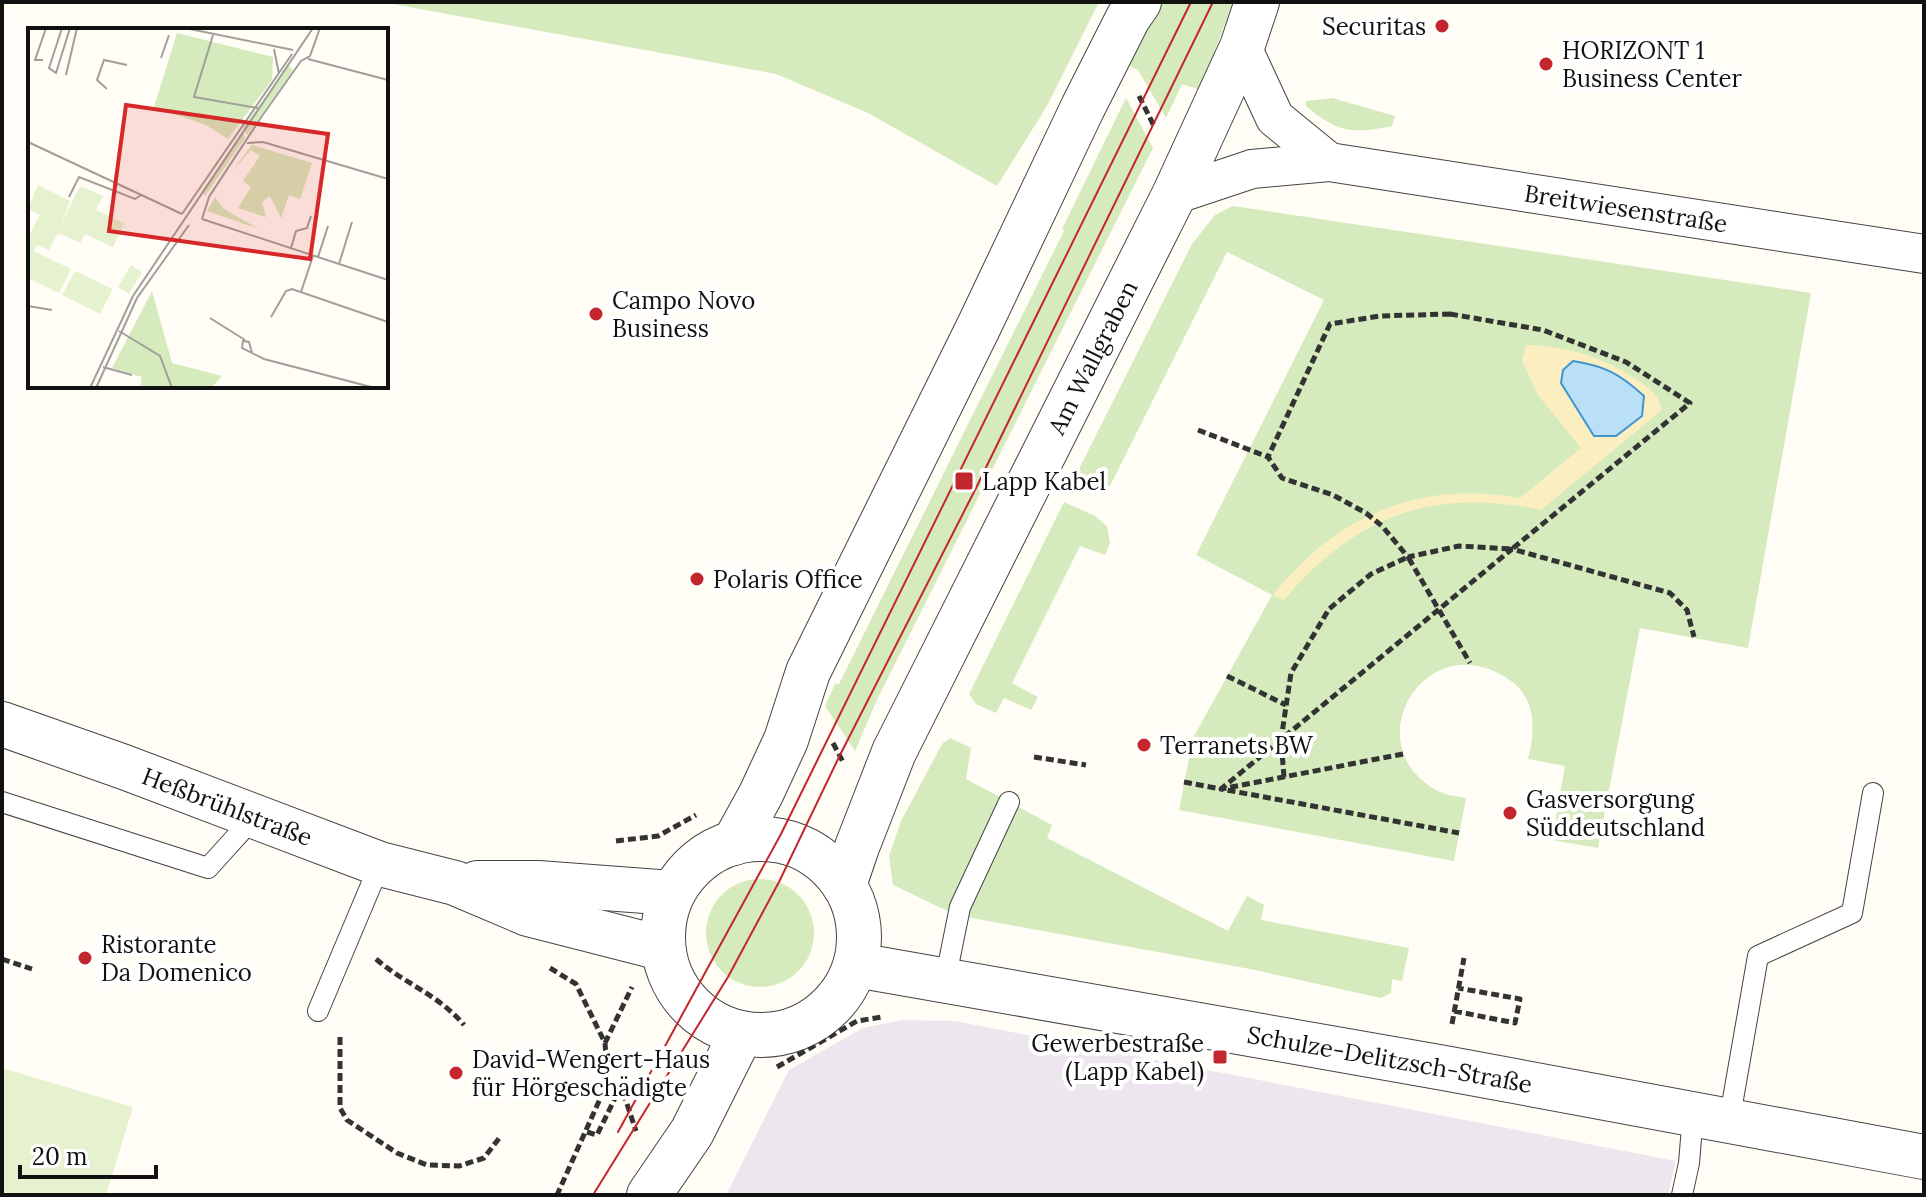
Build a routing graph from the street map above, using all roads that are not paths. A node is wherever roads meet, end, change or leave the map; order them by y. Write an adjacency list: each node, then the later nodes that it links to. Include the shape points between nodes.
1 (1139, 2): 12 (street, via 808,672 786,740)
2 (1257, 2): 3 (street, Am Wallgraben)
3 (1242, 47): 4 (street, via 1275,118); 5 (street, Am Wallgraben)
4 (1329, 162): 5 (street, Breitwiesenstraße, via 1252,169); 6 (street, Breitwiesenstraße)
5 (1174, 195): 15 (street, Am Wallgraben, via 894,752)
6 (1924, 254)
7 (2, 724): 11 (street, Heßbrühlstraße)
8 (1873, 793): 22 (lane, via 1852,913 1758,956)
9 (2, 802): 11 (lane, via 208,868)
10 (1009, 802): 19 (lane, via 960,907)
11 (254, 817): 13 (street, Heßbrühlstraße)
12 (734, 843): 15 (street, via 777,840 796,845 824,861); 16 (street, via 697,861)
13 (380, 864): 14 (street, Heßbrühlstraße); 20 (lane)
14 (455, 883): 16 (street, Heßbrühlstraße); 17 (street, Heßbrühlstraße, via 528,914)
15 (844, 885): 18 (street, via 856,910)
16 (672, 893): 17 (street, via 662,919)
17 (661, 948): 21 (street, via 669,974 688,1004 702,1017)
18 (856, 965): 19 (street, Schulze-Delitzsch-Straße); 21 (street, via 839,998 812,1022 778,1035)
19 (945, 981): 22 (street, Schulze-Delitzsch-Straße)
20 (318, 1011)
21 (741, 1034): 24 (street, via 692,1132)
22 (1711, 1119): 23 (street, Schulze-Delitzsch-Straße); 25 (lane, via 1689,1163)
23 (1924, 1157)
24 (649, 1195)
25 (1682, 1195)

